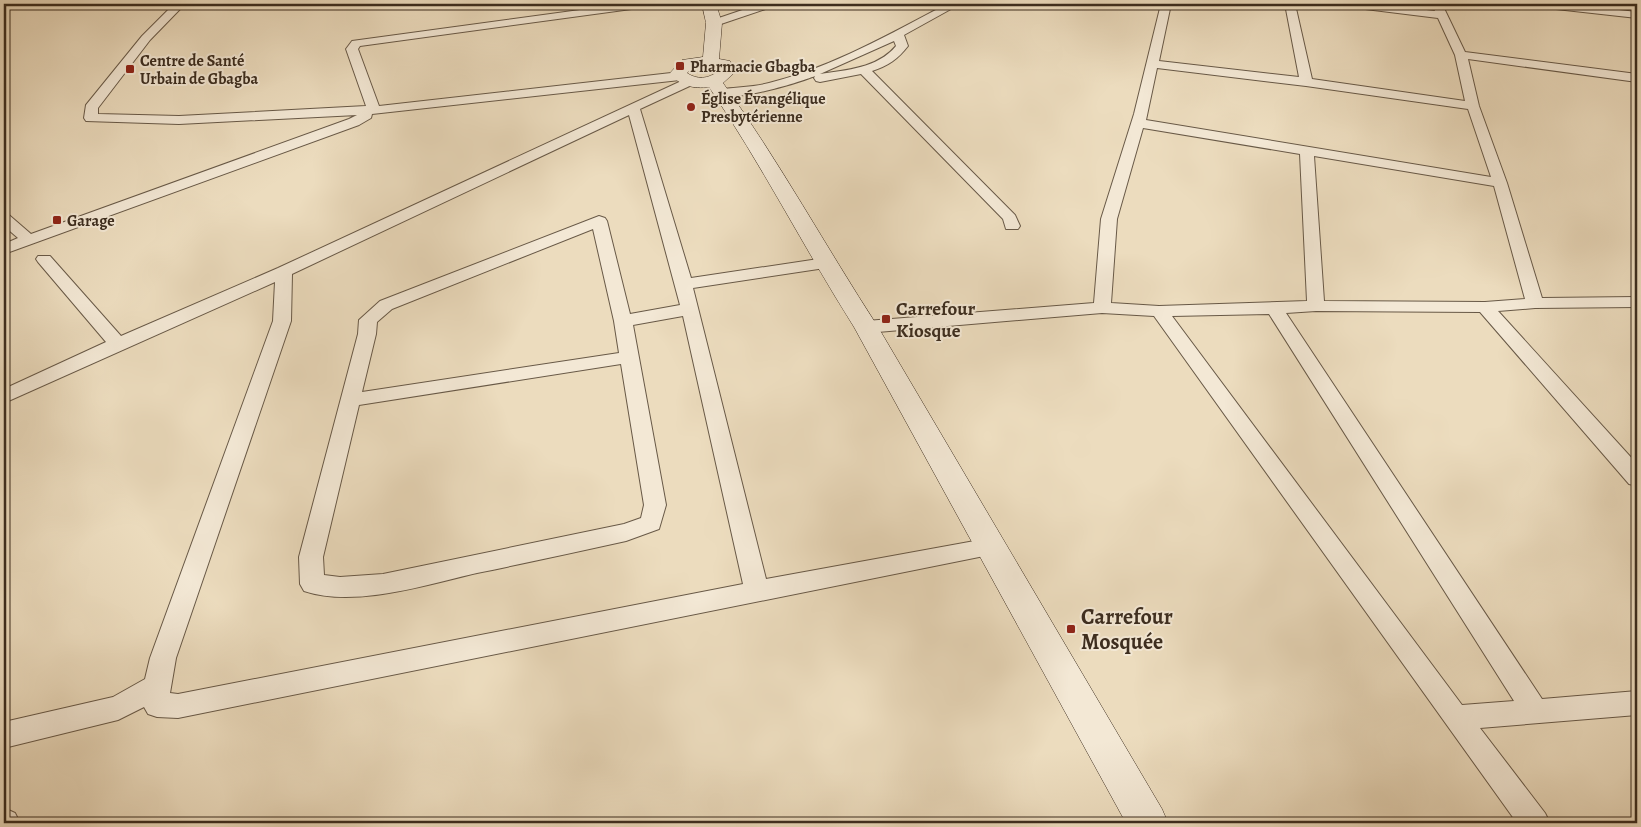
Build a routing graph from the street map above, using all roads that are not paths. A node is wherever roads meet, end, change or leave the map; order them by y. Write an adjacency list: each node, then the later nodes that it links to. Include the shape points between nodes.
1 (180, 4): 25 (street, via 146,38 91,108 91,118 179,120)
2 (646, 4): 25 (street, via 356,43 352,49)
3 (710, 4): 12 (street)
4 (770, 4): 12 (street)
5 (955, 4): 13 (street)
6 (1166, 4): 16 (street)
7 (1290, 4): 20 (street)
8 (1348, 4): 10 (street)
9 (1538, 4): 11 (street)
10 (1440, 9): 14 (street)
11 (1637, 15)
12 (714, 24): 15 (street)
13 (898, 34): 17 (street, via 902,46 897,55); 21 (street, via 810,74)
14 (1462, 55): 19 (street); 23 (street)
15 (711, 62): 18 (street, via 688,64 679,70); 22 (street, via 727,68)
16 (1151, 64): 20 (street); 26 (street)
17 (864, 70): 21 (street); 30 (street, via 1010,218)
18 (685, 78): 22 (street); 24 (street); 25 (street)
19 (1637, 78)
20 (1306, 82): 23 (street)
21 (771, 86): 22 (street)
22 (718, 87): 34 (street)
23 (1473, 106): 28 (street)
24 (633, 108): 35 (street); 36 (street)
25 (374, 110): 31 (street, via 354,122)
26 (1138, 123): 27 (street); 41 (street, via 1109,219)
27 (1307, 152): 28 (street); 39 (street)
28 (1500, 183): 38 (street)
29 (4, 218): 31 (street)
30 (1012, 226)
31 (28, 239): 32 (street)
32 (4, 249)
33 (44, 259): 47 (street)
34 (825, 263): 36 (street); 46 (street)
35 (284, 272): 47 (street); 54 (street, via 282,322 163,658)
36 (684, 284): 42 (street)
37 (1637, 302): 38 (street)
38 (1535, 303): 40 (street)
39 (1316, 306): 40 (street); 43 (street)
40 (1485, 307): 51 (street)
41 (1102, 308): 44 (street); 46 (street)
42 (690, 309): 45 (street); 53 (street)
43 (1274, 309): 44 (street); 56 (street)
44 (1159, 311): 57 (street)
45 (623, 321): 48 (street); 50 (street, via 599,221 386,305 368,320)
46 (866, 328): 52 (street)
47 (118, 344): 49 (street)
48 (630, 357): 50 (street); 50 (street, via 655,505 652,523 626,532 383,584 340,587 312,584 311,556)
49 (4, 397)
50 (350, 400)
51 (1637, 478)
52 (991, 547): 53 (street); 59 (street)
53 (757, 591): 54 (street, via 178,706 157,705)
54 (157, 686): 58 (street, via 118,708)
55 (1637, 703): 56 (street)
56 (1536, 712): 57 (street)
57 (1456, 718): 60 (street)
58 (4, 735)
59 (1148, 823)
60 (1535, 823)

